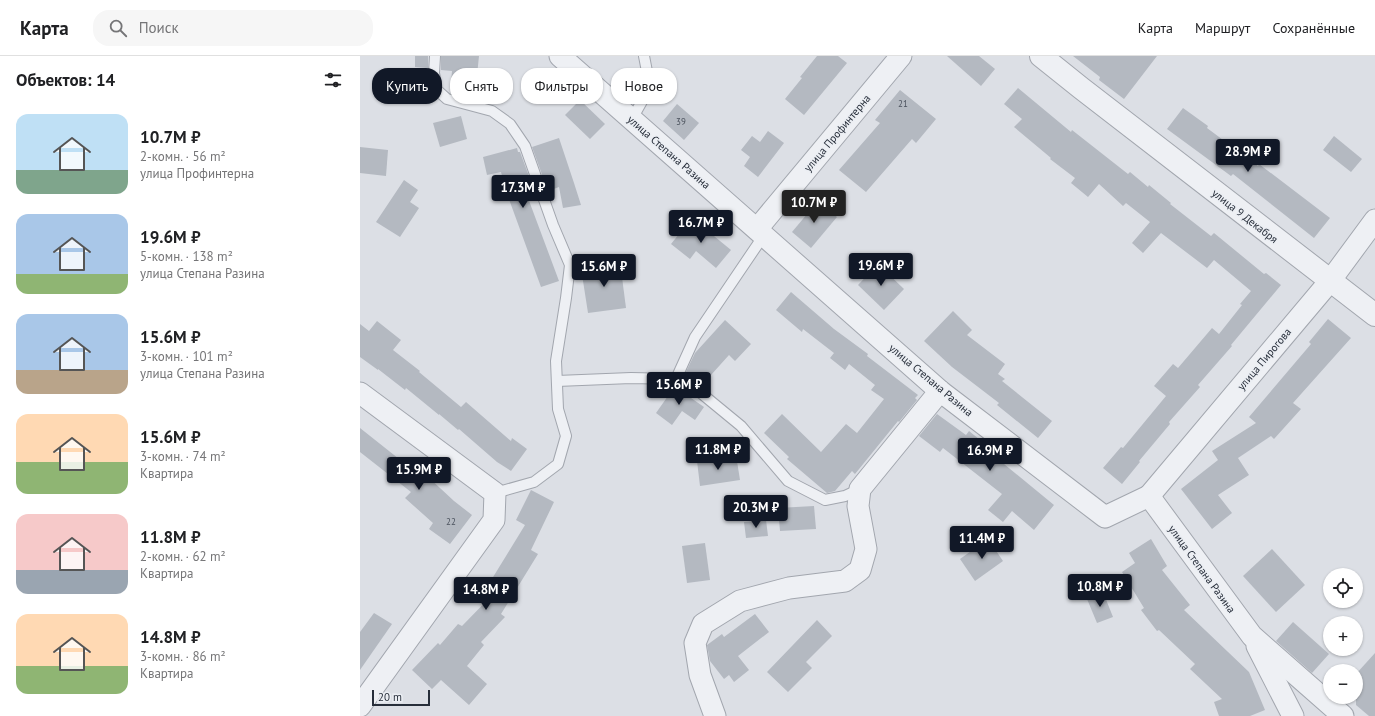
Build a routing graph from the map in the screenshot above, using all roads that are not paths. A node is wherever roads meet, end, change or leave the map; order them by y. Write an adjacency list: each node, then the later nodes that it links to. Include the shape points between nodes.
1 (435, 56): 12 (lane, via 437,90 447,99 492,111 510,124 525,146 570,265 556,361)
2 (560, 56): 6 (street, улица Степана Разина)
3 (644, 56): 6 (lane, via 650,87)
4 (901, 56): 8 (street, улица Профинтерна)
5 (1041, 56): 9 (street, улица 9 Декабря)
6 (632, 119): 8 (street, улица Степана Разина)
7 (1375, 220): 9 (street, улица Пирогова)
8 (761, 232): 11 (lane, via 695,337); 13 (street, улица Степана Разина)
9 (1330, 281): 10 (street, улица 9 Декабря); 17 (street, улица Пирогова)
10 (1375, 315)
11 (676, 379): 12 (lane); 15 (lane, via 696,389 741,426 788,481 825,500 846,496)
12 (557, 380): 16 (lane, via 558,408 566,436 558,464 534,482)
13 (940, 391): 15 (street); 17 (street, улица Степана Разина, via 1105,517)
14 (360, 393): 16 (street)
15 (860, 489): 20 (street, via 858,506 866,549 860,570 845,581 789,588 740,601 703,624 695,643 700,675)
16 (495, 493): 19 (street, via 494,520)
17 (1149, 496): 18 (street, улица Степана Разина)
18 (1252, 636): 21 (street); 22 (street, улица Степана Разина)
19 (360, 706)
20 (715, 716)
21 (1293, 716)
22 (1343, 716)

